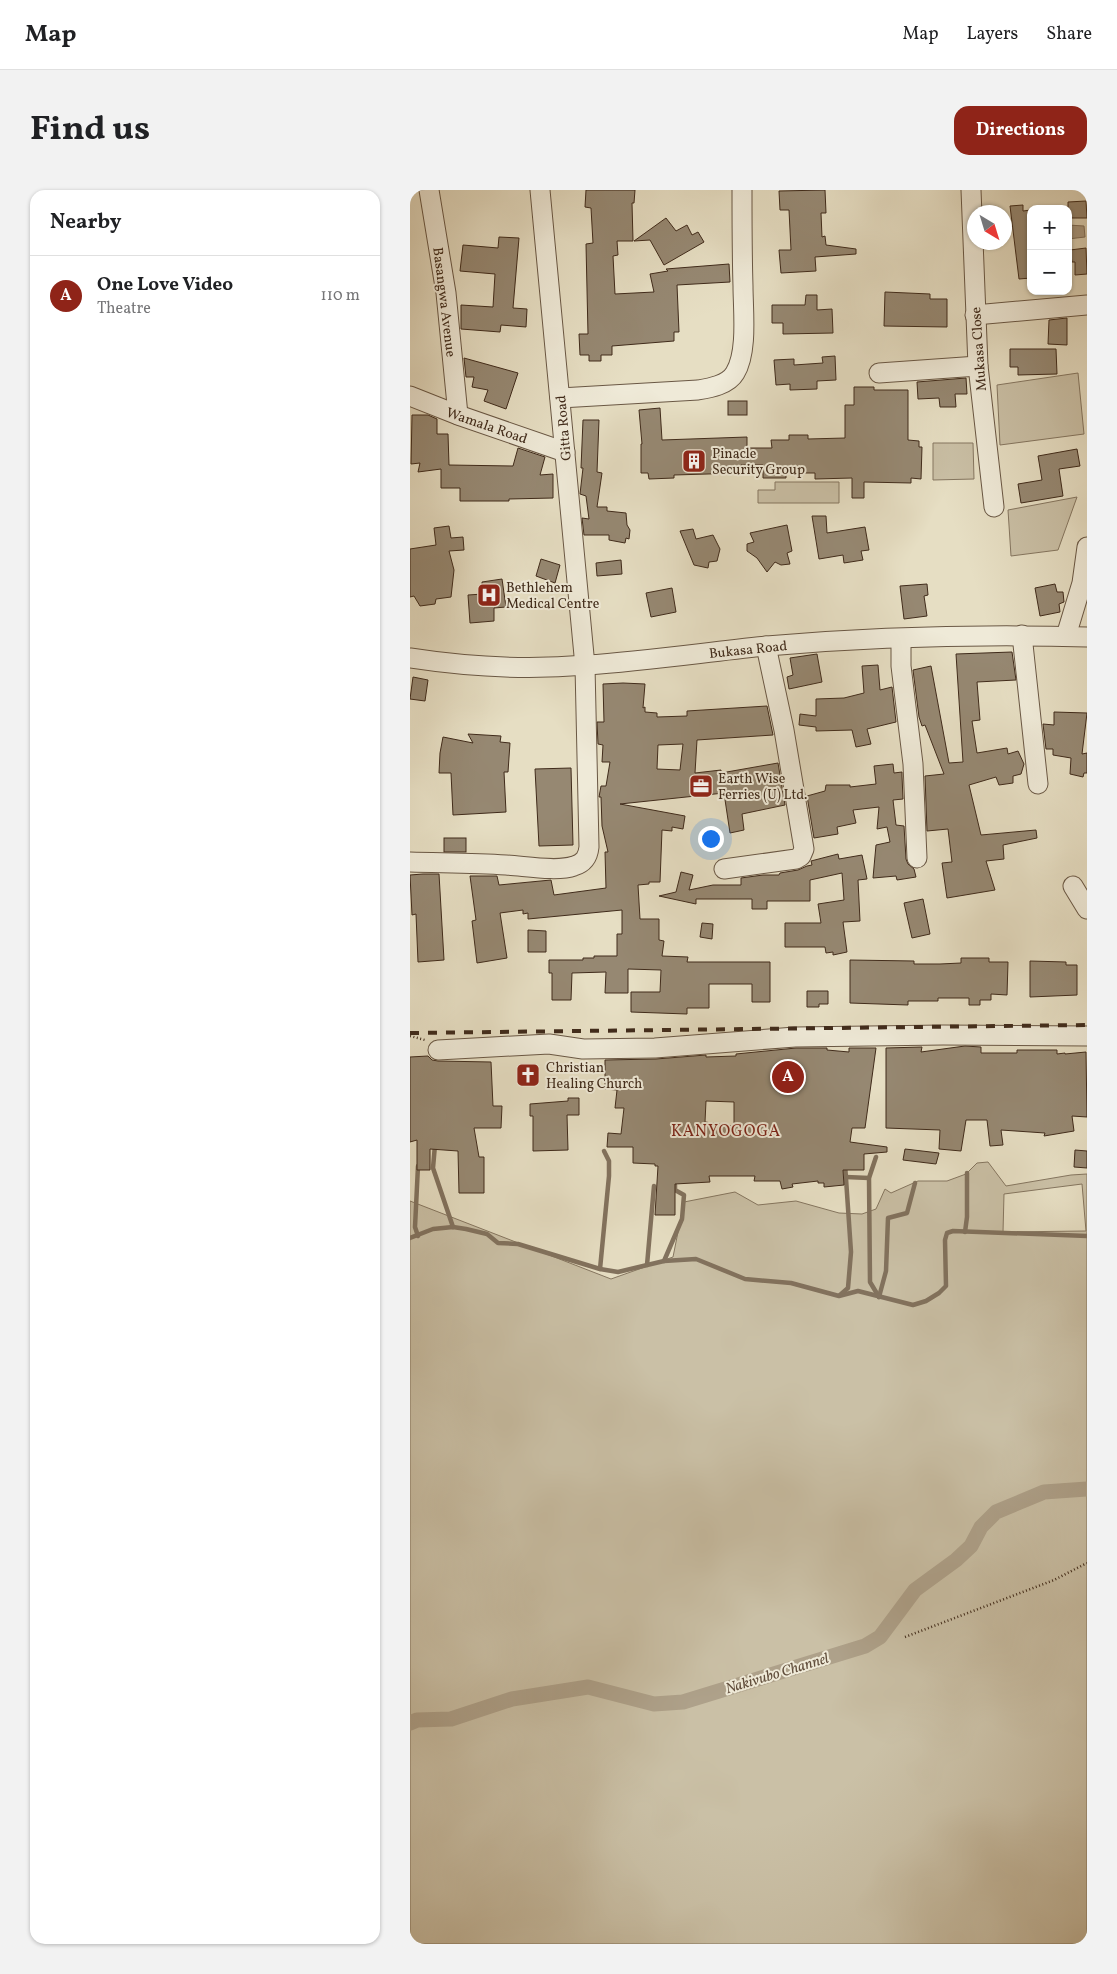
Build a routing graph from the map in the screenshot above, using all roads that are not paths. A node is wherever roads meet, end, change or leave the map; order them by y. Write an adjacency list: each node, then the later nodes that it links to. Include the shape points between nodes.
1 (429, 190): 11 (street, Basangwa Avenue, via 446,293)
2 (540, 190): 10 (street, Gitta Road)
3 (742, 190): 10 (street, via 743,338 735,375 713,387 698,390)
4 (971, 190): 6 (street, Mukasa Close)
5 (1087, 305): 6 (street)
6 (975, 315): 7 (street, Mukasa Close)
7 (978, 366): 8 (street); 13 (street, Mukasa Close)
8 (880, 373)
9 (410, 396): 11 (street, Wamala Road)
10 (560, 398): 12 (street, Gitta Road)
11 (458, 415): 12 (street, Wamala Road)
12 (565, 452): 21 (street, Gitta Road)
13 (994, 507)
14 (1087, 546): 16 (street, via 1082,583)
15 (1022, 635): 16 (street, Bukasa Road); 18 (street, Bukasa Road); 22 (street)
16 (1066, 636): 17 (street, Bukasa Road)
17 (1087, 637)
18 (900, 639): 19 (street, Bukasa Road); 23 (street, via 913,764)
19 (766, 646): 21 (street, Bukasa Road); 25 (street, via 804,849 796,859)
20 (410, 658): 21 (street, Bukasa Road, via 498,667)
21 (585, 666): 24 (street, Gitta Road, via 589,847 583,862 573,867 556,868)
22 (1038, 784)
23 (917, 858)
24 (410, 862)
25 (724, 869)
26 (1073, 886): 27 (street)
27 (1087, 909)
28 (1087, 1036): 29 (street, via 795,1037 654,1048 583,1049 549,1044)
29 (438, 1050)

